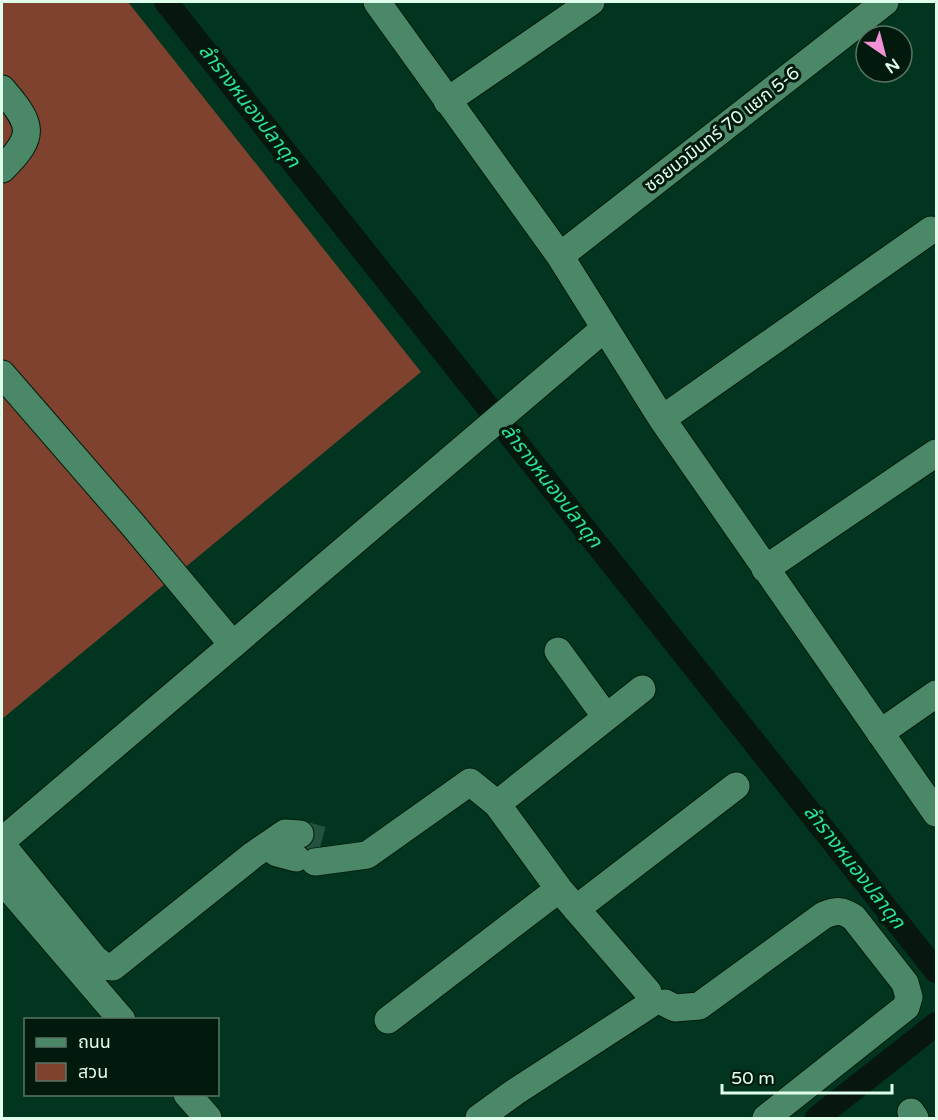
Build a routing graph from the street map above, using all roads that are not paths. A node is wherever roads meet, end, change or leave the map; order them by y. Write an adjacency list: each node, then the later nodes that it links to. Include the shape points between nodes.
1 (591, 2): 5 (street)
2 (885, 2): 8 (street, ซอยนวมินทร์ 70 แยก 5-6)
3 (390, 6): 5 (street)
4 (2, 89): 6 (street, via 27,122 28,134 21,150)
5 (447, 101): 8 (street)
6 (2, 169)
7 (931, 230): 11 (street)
8 (560, 256): 9 (street)
9 (605, 328): 11 (street); 14 (street)
10 (2, 374): 14 (street)
11 (662, 419): 13 (street)
12 (936, 453): 13 (street)
13 (765, 569): 19 (street)
14 (233, 645): 23 (street)
15 (558, 651): 18 (street)
16 (642, 689): 18 (street)
17 (936, 694): 19 (street)
18 (606, 717): 21 (street)
19 (880, 733): 22 (street)
20 (735, 786): 25 (street)
21 (497, 804): 23 (street, via 470,783 367,855 315,850 277,853 269,846 113,967 95,959); 25 (street)
22 (936, 813)
23 (2, 843)
24 (2, 880): 27 (street)
25 (568, 899): 26 (street); 28 (street)
26 (654, 1000): 31 (street); 32 (street, via 675,1008 699,1006 824,915 845,911 854,918 905,983 909,997 906,1006)
27 (120, 1018)
28 (388, 1020)
29 (188, 1096): 30 (street)
30 (208, 1119)
31 (479, 1119)
32 (766, 1119)

